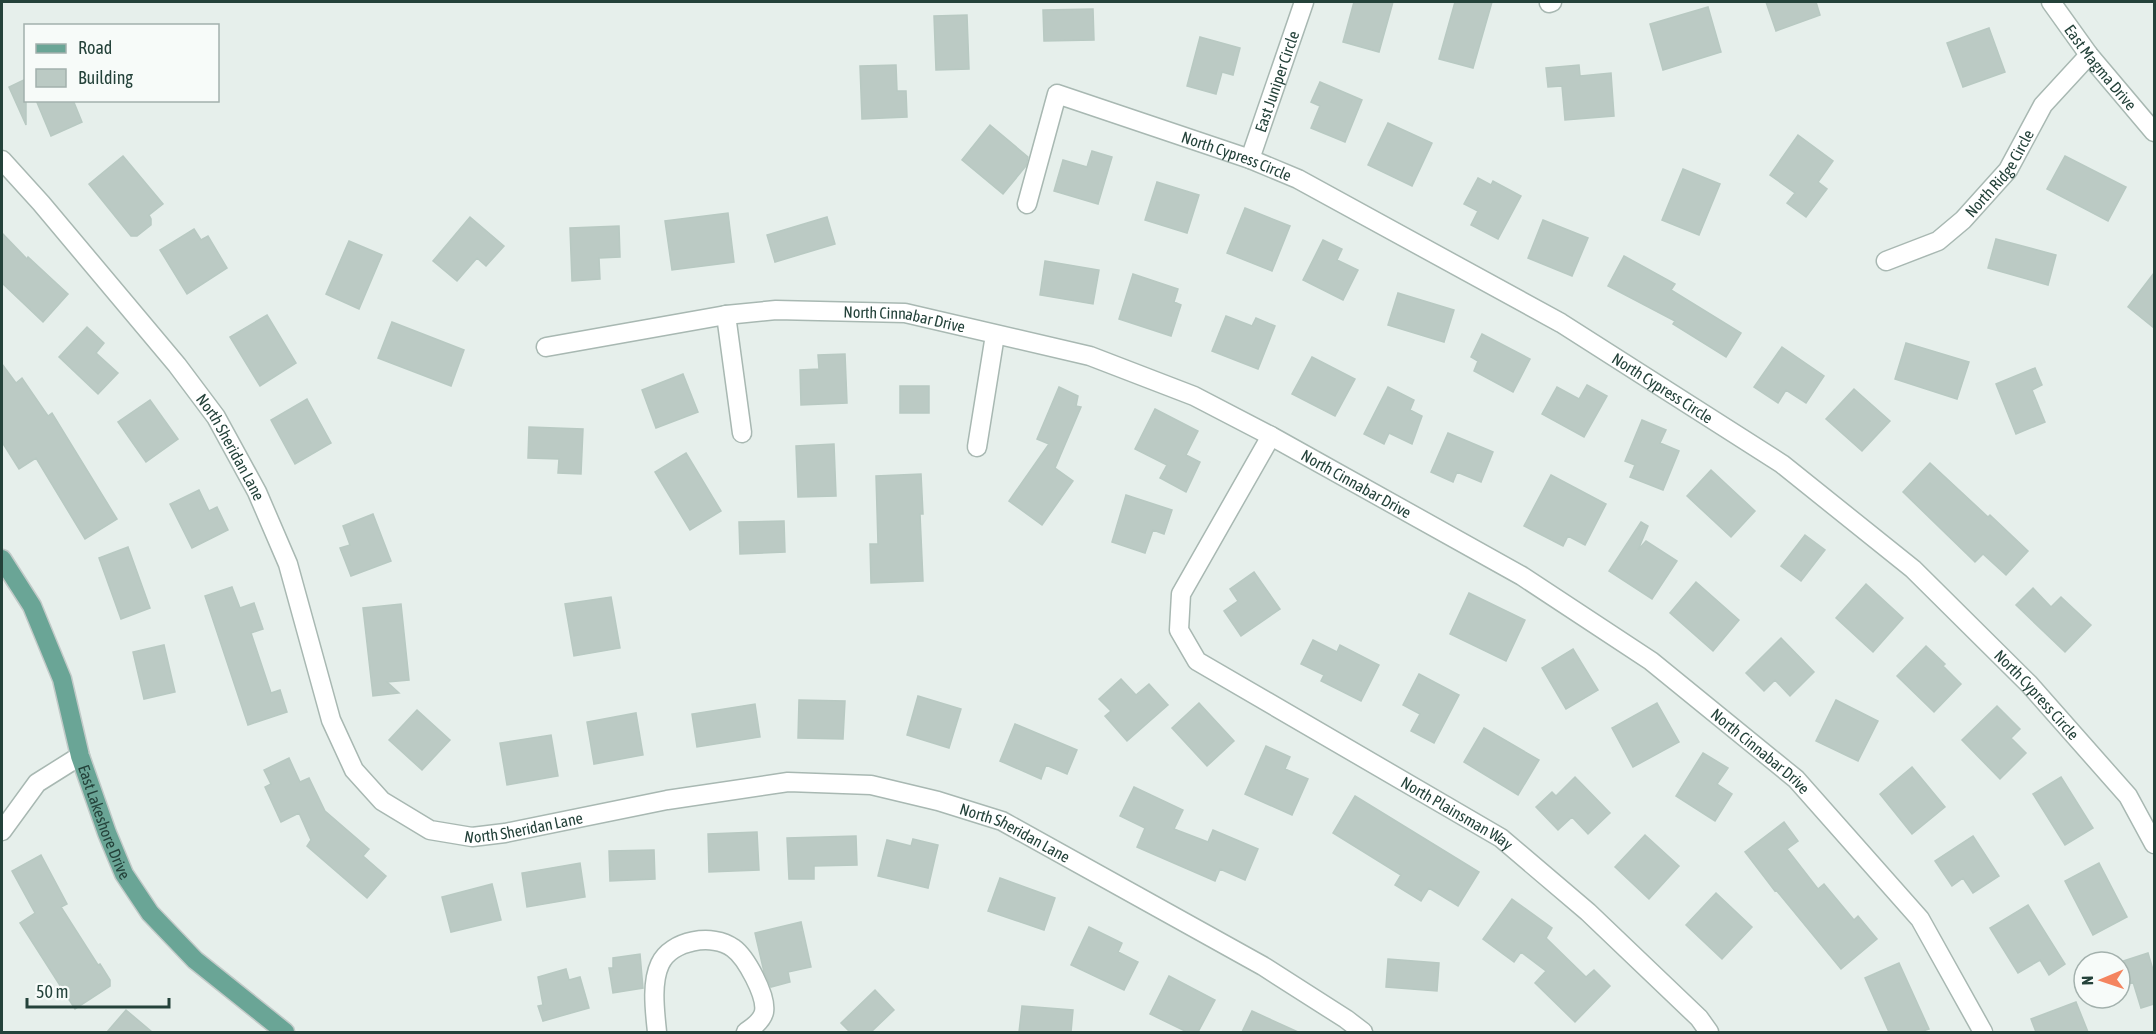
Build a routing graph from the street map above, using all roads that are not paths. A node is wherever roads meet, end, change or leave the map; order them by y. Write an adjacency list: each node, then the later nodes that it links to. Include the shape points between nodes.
1 (1304, 2): 5 (street, East Juniper Circle)
2 (2051, 2): 3 (street, East Magma Drive)
3 (2089, 55): 4 (street, East Magma Drive); 8 (street, North Ridge Circle, via 2043,105 2008,171 1963,220 1938,241)
4 (2154, 132)
5 (1250, 159): 7 (street, North Cypress Circle, via 1058,94); 18 (street, North Cypress Circle, via 1298,179 1562,323 1782,464 1913,569 2029,684 2128,796)
6 (2, 160): 22 (street, North Sheridan Lane, via 177,365 216,417 258,492 288,564 331,720 354,770 382,801 429,830 472,837 667,800 788,782 871,785 1002,821 1263,966)
7 (1027, 204)
8 (1886, 261)
9 (726, 315): 10 (street, North Cinnabar Drive, via 776,310 904,313); 11 (street, North Cinnabar Drive); 12 (street)
10 (995, 335): 13 (street, North Cinnabar Drive, via 1090,356 1194,396); 14 (street)
11 (546, 347)
12 (742, 433)
13 (1271, 436): 23 (street, North Plainsman Way, via 1181,594 1179,630 1197,662 1501,838 1588,912 1699,1017); 24 (street, North Cinnabar Drive, via 1522,576 1652,661 1796,778 1920,919)
14 (977, 447)
15 (2, 559): 16 (main road, East Lakeshore Drive, via 32,606 62,679)
16 (80, 756): 17 (street, via 38,783); 19 (main road, East Lakeshore Drive, via 124,874 150,913 195,960)
17 (2, 831)
18 (2154, 844)
19 (285, 1032)
20 (657, 1032): 21 (street, via 655,996 659,965 669,952 698,940 734,948 747,965 762,994 764,1012)
21 (746, 1032)
22 (1363, 1032)
23 (1709, 1032)
24 (1983, 1032)

